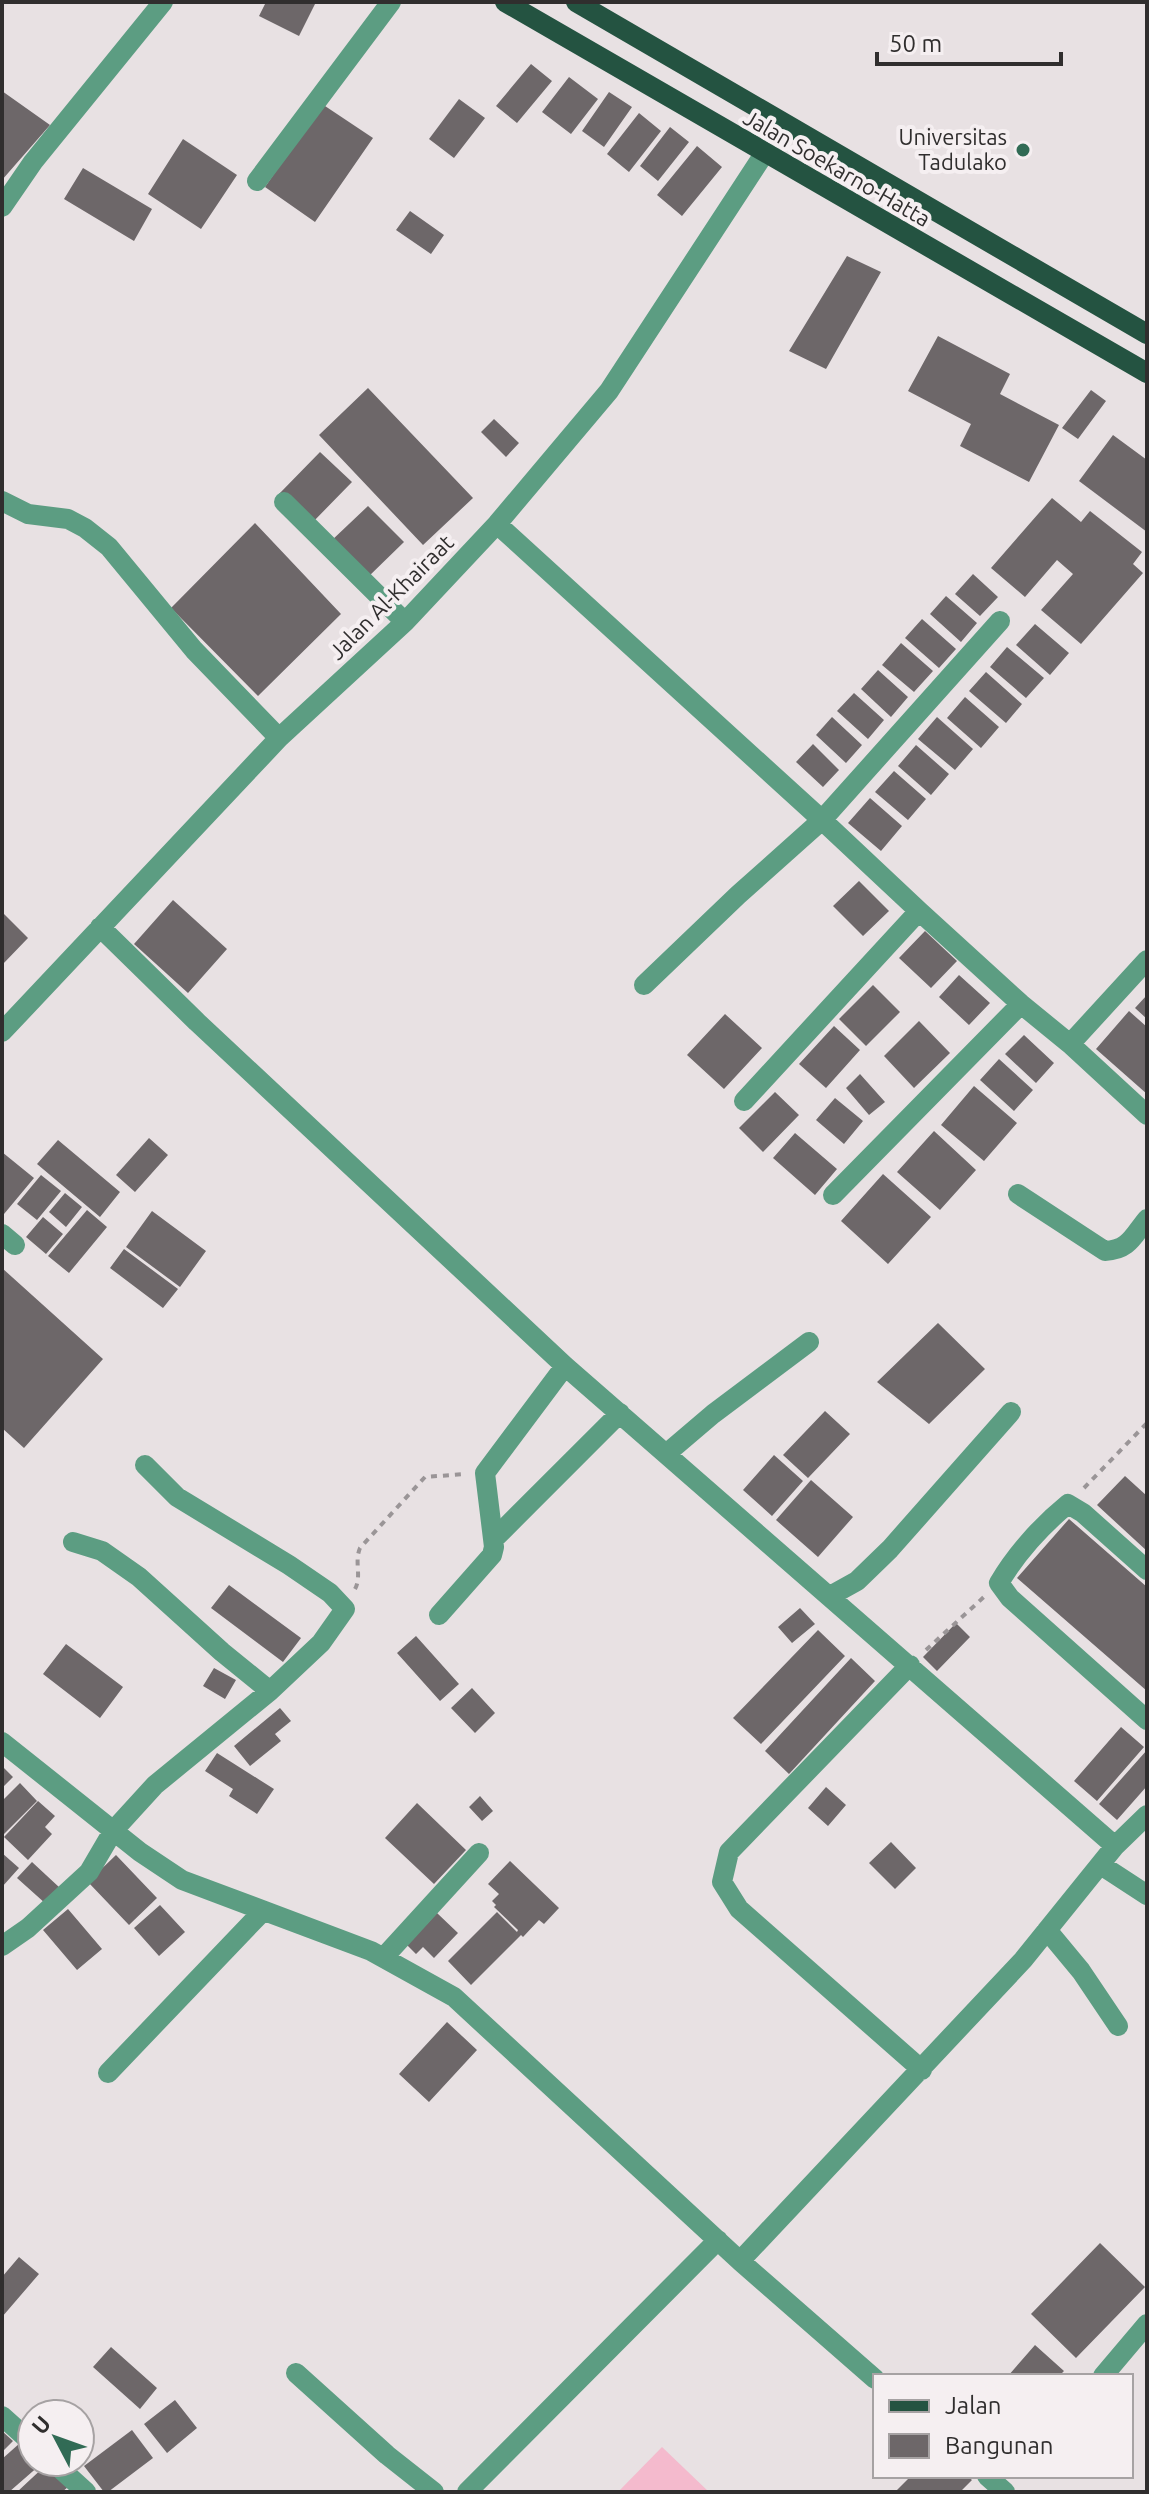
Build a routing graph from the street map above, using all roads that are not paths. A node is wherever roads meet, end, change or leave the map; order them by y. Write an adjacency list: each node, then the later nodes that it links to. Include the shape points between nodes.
1 (163, 2): 7 (street)
2 (391, 2): 6 (street)
3 (505, 2): 5 (main road, Jalan Soekarno-Hatta)
4 (576, 2): 8 (main road, Jalan Soekarno-Hatta)
5 (764, 154): 9 (main road, Jalan Soekarno-Hatta); 12 (street, Jalan Al-Khairaat, via 609,391)
6 (257, 181)
7 (2, 207)
8 (1147, 334)
9 (1147, 373)
10 (2, 501): 15 (street, via 28,514 68,519 109,547 194,650)
11 (284, 502): 14 (street)
12 (497, 524): 14 (street, Jalan Al-Khairaat); 16 (street)
13 (1000, 621): 16 (street)
14 (405, 622): 15 (street, Jalan Al-Khairaat)
15 (279, 738): 18 (street, Jalan Al-Khairaat)
16 (822, 820): 17 (street); 20 (street)
17 (919, 911): 21 (street); 24 (street)
18 (100, 927): 22 (street, Jalan Al-Khairaat); 30 (street)
19 (1147, 960): 23 (street)
20 (644, 985)
21 (1021, 1004): 23 (street); 27 (street)
22 (2, 1032)
23 (1070, 1044): 25 (street)
24 (744, 1101)
25 (1147, 1115)
26 (1018, 1194): 28 (street, via 1105,1251 1126,1245)
27 (833, 1195)
28 (1147, 1219)
29 (809, 1342): 33 (street)
30 (565, 1366): 32 (street); 35 (street, via 485,1473)
31 (1011, 1412): 38 (street, via 890,1549 857,1581)
32 (620, 1413): 33 (street); 35 (street)
33 (666, 1454): 38 (street)
34 (145, 1465): 41 (street, via 177,1497 289,1565 345,1609 321,1643)
35 (495, 1538): 39 (street, via 492,1555)
36 (73, 1542): 41 (street, via 102,1551 139,1577)
37 (1147, 1570): 42 (street, via 1068,1504 999,1583)
38 (830, 1596): 40 (street)
39 (439, 1615)
40 (910, 1665): 46 (street); 55 (street, via 729,1852 722,1882 739,1909)
41 (270, 1691): 45 (street, via 155,1785)
42 (1147, 1720)
43 (2, 1742): 45 (street)
44 (1147, 1815): 46 (street)
45 (113, 1831): 50 (street, via 182,1880); 52 (street, via 89,1872)
46 (1115, 1846): 48 (street)
47 (479, 1853): 53 (street)
48 (1101, 1865): 49 (street); 51 (street)
49 (1147, 1895)
50 (263, 1911): 53 (street); 56 (street)
51 (1047, 1930): 54 (street); 55 (street)
52 (2, 1946)
53 (384, 1957): 57 (street, via 454,1997)
54 (1118, 2026)
55 (922, 2070): 58 (street)
56 (108, 2073)
57 (718, 2240): 58 (street); 66 (street)
58 (740, 2261): 62 (street)
59 (1147, 2324): 61 (street)
60 (296, 2373): 65 (street)
61 (1105, 2374)
62 (873, 2377)
63 (71, 2478): 64 (street)
64 (86, 2492)
65 (434, 2492)
66 (467, 2492)

